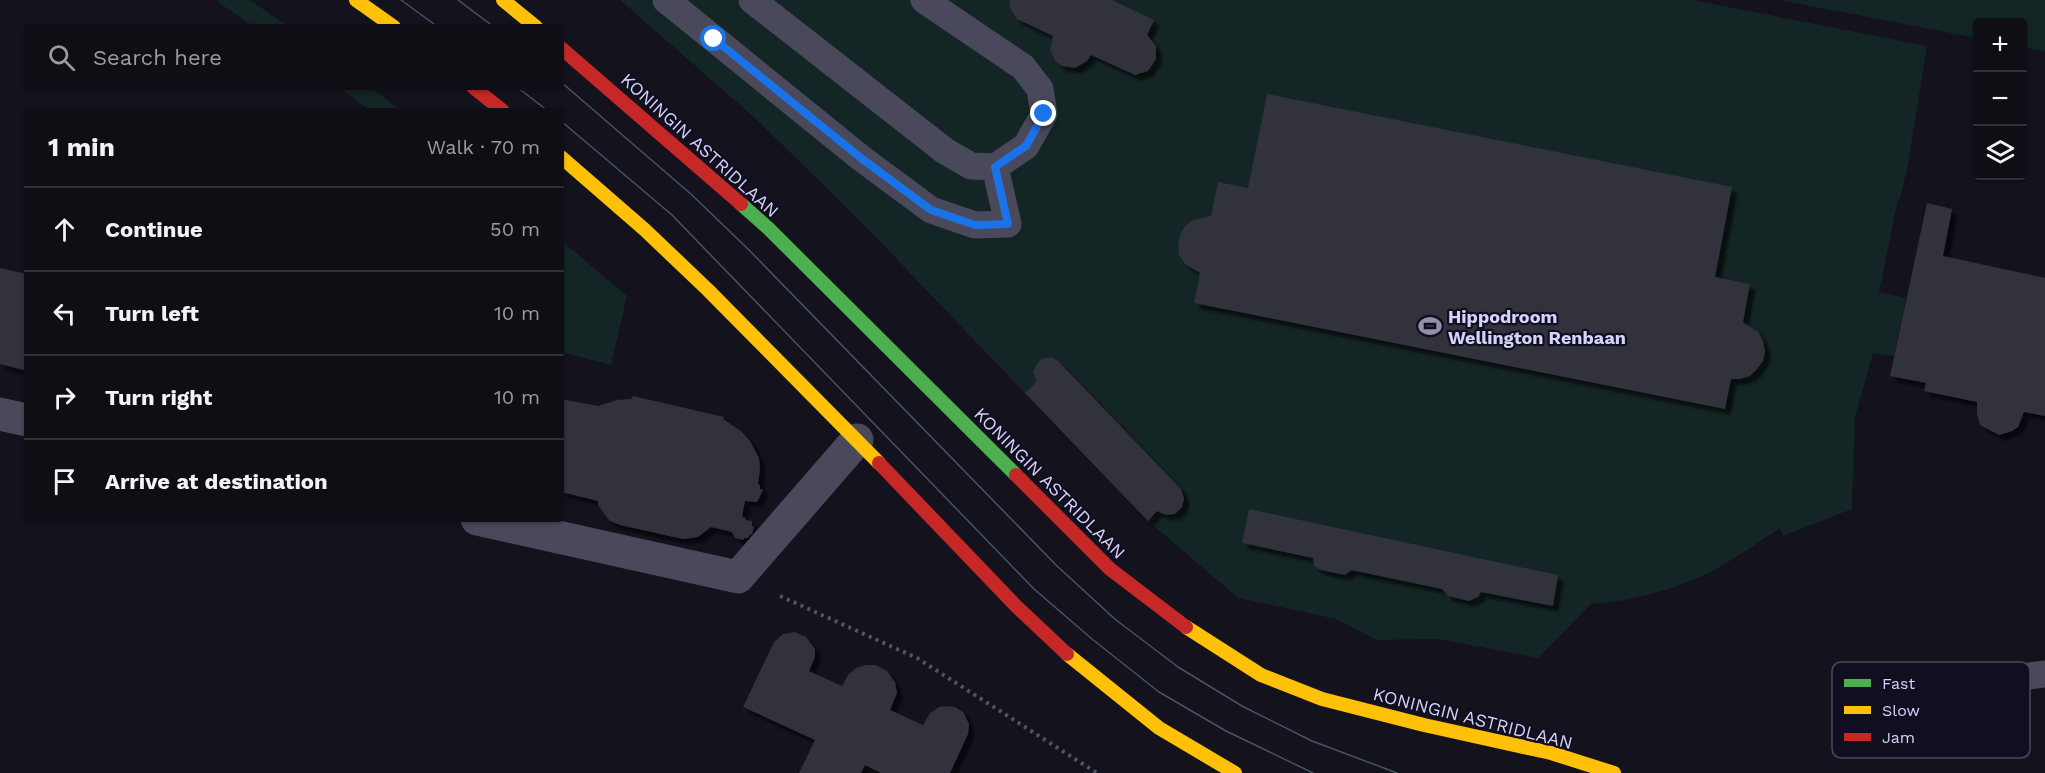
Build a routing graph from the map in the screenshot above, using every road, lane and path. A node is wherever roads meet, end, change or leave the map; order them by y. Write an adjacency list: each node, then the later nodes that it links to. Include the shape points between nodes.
1 (356, 0): 6 (street)
2 (503, 0): 7 (street)
3 (666, 0): 12 (lane, via 931,210 975,225 1008,224)
4 (752, 0): 12 (lane, via 945,151 971,166)
5 (924, 0): 12 (lane, via 1023,67 1040,89 1044,114 1026,146)
6 (390, 24)
7 (532, 24)
8 (564, 51): 22 (street, KONINGIN ASTRIDLAAN, via 768,228 1110,569 1197,635 1261,675 1322,699 1551,753)
9 (477, 90): 10 (street)
10 (499, 108)
11 (564, 160): 15 (street, via 708,290)
12 (995, 167)
13 (0, 414): 14 (street)
14 (24, 419)
15 (857, 440): 17 (street); 21 (street, via 1016,606 1080,666 1159,728)
16 (490, 522): 17 (street)
17 (738, 577): 20 (path, via 917,658)
18 (2045, 674): 19 (lane)
19 (2030, 676)
20 (1096, 773)
21 (1235, 773)
22 (1614, 773)

